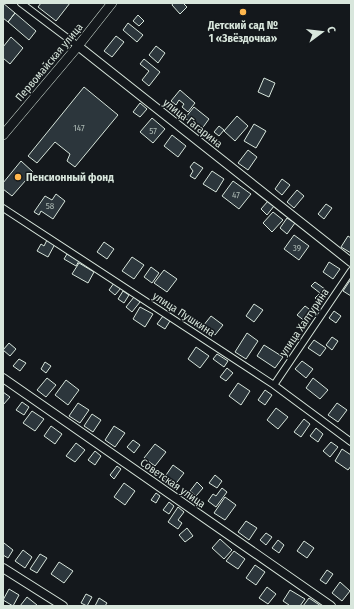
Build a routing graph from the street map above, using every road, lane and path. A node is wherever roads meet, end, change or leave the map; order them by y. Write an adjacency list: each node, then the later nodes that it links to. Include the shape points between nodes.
1 (21, 3): 3 (street, улица Гагарина)
2 (112, 3): 3 (main road, Первомайская улица)
3 (78, 46): 4 (main road, Первомайская улица); 6 (street, улица Гагарина)
4 (3, 135)
5 (3, 208): 9 (street, улица Пушкина)
6 (351, 262)
7 (351, 271): 9 (street, улица Халтурина)
8 (3, 378): 13 (street, Советская улица)
9 (274, 385): 10 (street, улица Пушкина)
10 (351, 442)
11 (3, 568): 12 (street)
12 (63, 606)
13 (331, 606)

